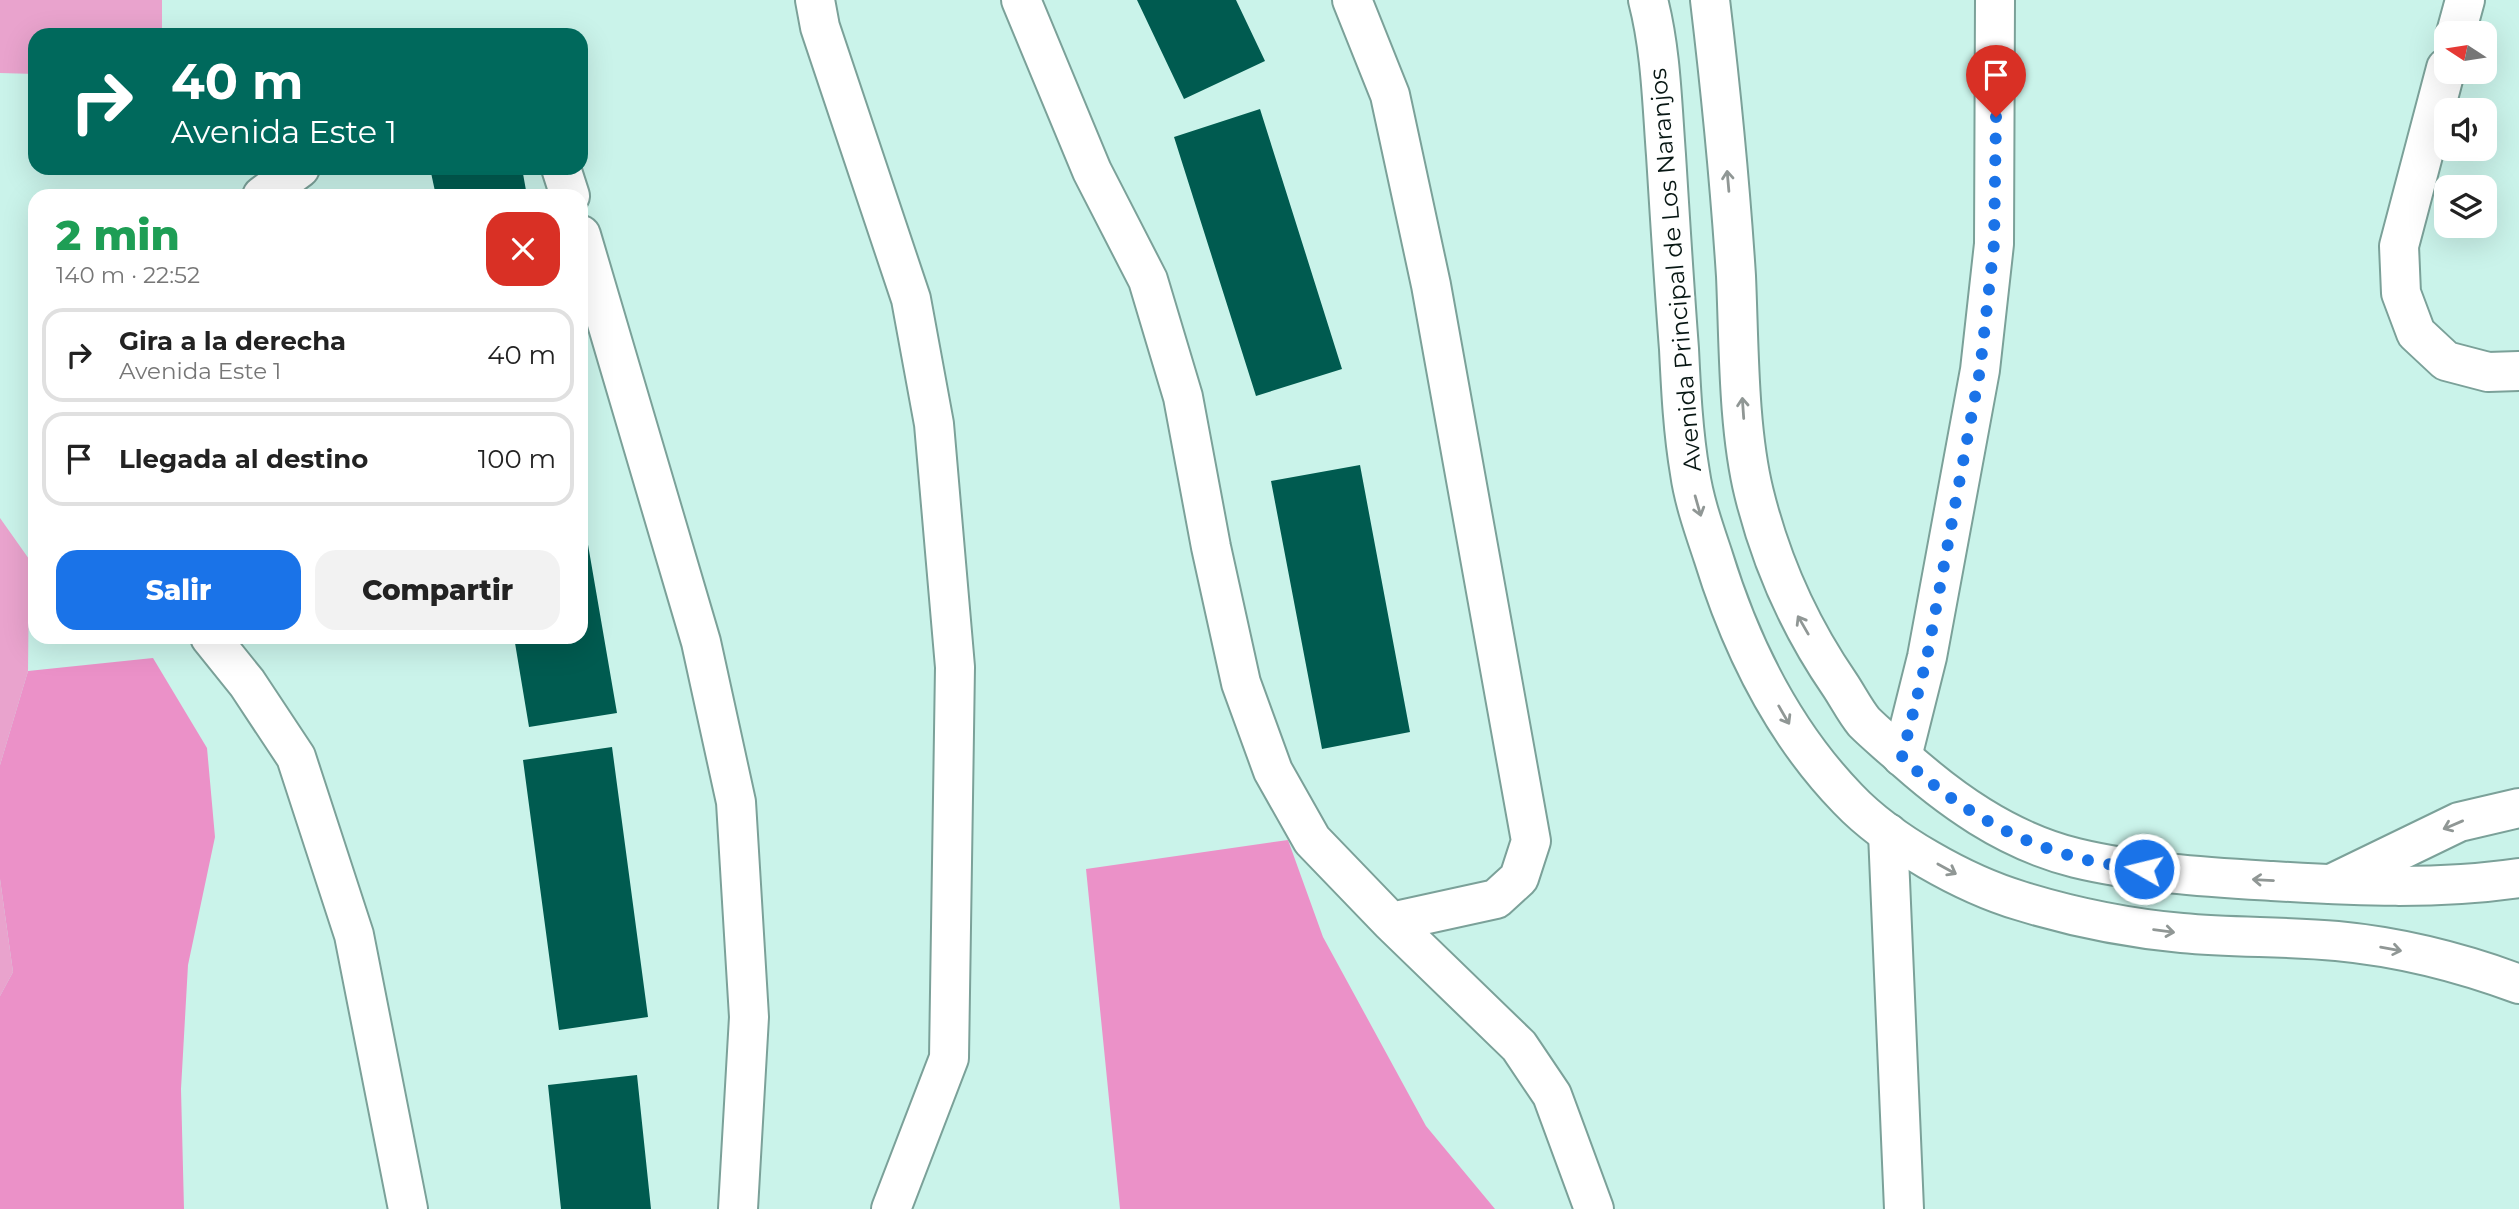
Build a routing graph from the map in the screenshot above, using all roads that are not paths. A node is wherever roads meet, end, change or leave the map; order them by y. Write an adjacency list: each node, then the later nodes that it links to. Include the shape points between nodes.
1 (815, 0): 24 (street, via 911,299 934,424 955,667 949,1058)
2 (1021, 0): 20 (street, via 1092,171 1148,281 1183,397 1241,683 1273,771 1312,839)
3 (1352, 0): 20 (street, via 1390,94 1431,285 1531,841 1519,878 1496,899)
4 (1648, 0): 17 (street, Avenida Principal de Los Naranjos, one-way to 17, via 1662,96 1690,477 1708,542 1728,604 1787,722 1849,800)
5 (1710, 0): 15 (street, one-way to 5, via 1864,721 1797,615 1754,492)
6 (1995, 0): 15 (street, via 1994,244 1980,370 1927,657)
7 (2465, 0): 8 (street)
8 (2459, 21)
9 (2442, 84): 13 (street, via 2399,246 2401,293 2416,333 2445,361 2488,372)
10 (290, 175): 11 (street)
11 (272, 189)
12 (588, 259): 23 (street, via 701,642 736,802 749,1017)
13 (2519, 371)
14 (216, 644): 22 (street, via 296,757 355,935)
15 (1902, 757): 19 (street, one-way to 15, via 2219,878 2075,858 2024,839 1963,807)
16 (2519, 808): 19 (street, one-way to 19, via 2459,822)
17 (1888, 834): 21 (street, Avenida Principal de Los Naranjos, one-way to 21, via 1978,886 2065,913 2145,929 2390,948); 26 (street)
18 (2519, 878): 19 (street, via 2405,886)
19 (2331, 884)
20 (1391, 922): 25 (street, via 1519,1046 1552,1095)
21 (2519, 984)
22 (408, 1209)
23 (738, 1209)
24 (891, 1209)
25 (1594, 1209)
26 (1904, 1209)

